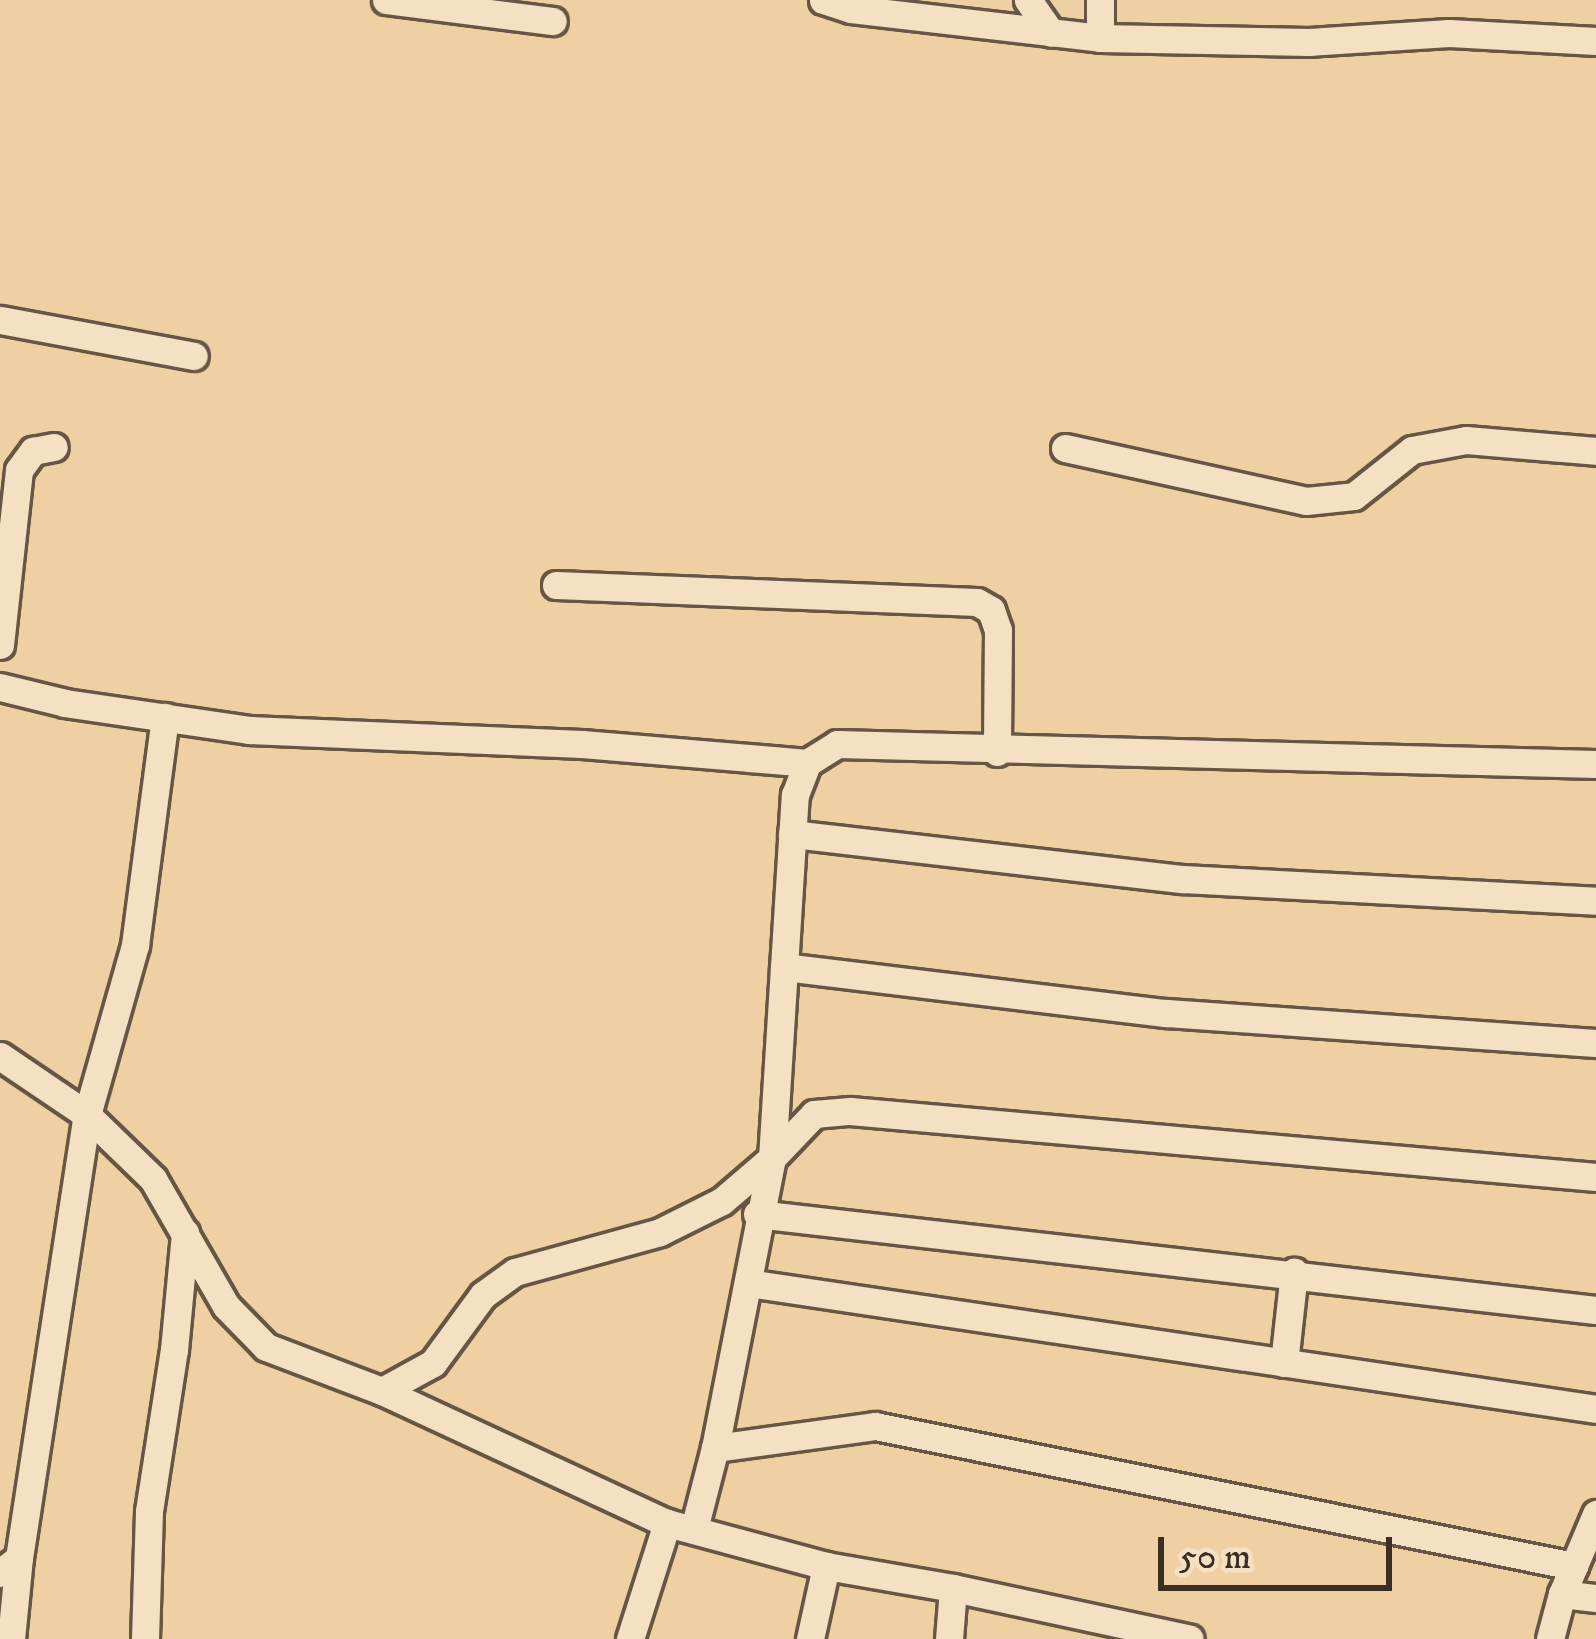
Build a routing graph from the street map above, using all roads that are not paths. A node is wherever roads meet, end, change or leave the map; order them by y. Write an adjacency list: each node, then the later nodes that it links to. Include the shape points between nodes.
1 (386, 0): 6 (street)
2 (823, 0): 5 (street)
3 (1028, 0): 7 (street)
4 (1100, 0): 8 (street)
5 (852, 5): 7 (street)
6 (553, 21)
7 (1052, 33): 8 (street)
8 (1100, 38): 9 (street, via 1309,42 1449,33)
9 (1596, 41)
10 (0, 320): 11 (street)
11 (194, 356)
12 (54, 447): 16 (street, via 33,451 19,470)
13 (1065, 448): 14 (street, via 1306,501 1354,496 1412,450 1466,440)
14 (1596, 451)
15 (556, 585): 19 (street, via 977,602 991,610 998,630)
16 (0, 645)
17 (0, 687): 18 (street)
18 (165, 717): 20 (street, via 249,730); 27 (street, via 135,946)
19 (998, 752): 20 (street, via 837,744); 21 (street)
20 (808, 763): 22 (street, via 794,795)
21 (1596, 764)
22 (793, 834): 23 (street, via 1182,879); 24 (street)
23 (1596, 901)
24 (784, 968): 25 (street, via 1166,1013); 28 (street)
25 (1596, 1043)
26 (0, 1056): 27 (street)
27 (87, 1115): 31 (street, via 153,1179); 41 (street)
28 (772, 1158): 29 (street, via 814,1114 850,1111); 30 (street); 36 (street, via 722,1201 659,1232 515,1272 483,1294 433,1363)
29 (1596, 1178)
30 (758, 1214): 32 (street); 33 (street)
31 (184, 1233): 36 (street, via 226,1306 266,1347); 48 (street, via 149,1511)
32 (1294, 1272): 34 (street); 35 (street)
33 (748, 1283): 35 (street); 38 (street)
34 (1596, 1310)
35 (1284, 1363): 37 (street)
36 (382, 1391): 40 (street)
37 (1596, 1409)
38 (716, 1448): 40 (street); 43 (street, via 874,1426)
39 (1596, 1514): 43 (street)
40 (681, 1526): 42 (street); 49 (street)
41 (10, 1566): 47 (street)
42 (826, 1566): 44 (street); 50 (street)
43 (1574, 1566): 45 (street)
44 (953, 1588): 51 (street); 52 (street)
45 (1562, 1594): 46 (street); 53 (street)
46 (1596, 1598)
47 (11, 1639)
48 (145, 1639)
49 (630, 1639)
50 (810, 1639)
51 (950, 1639)
52 (1190, 1639)
53 (1550, 1639)

